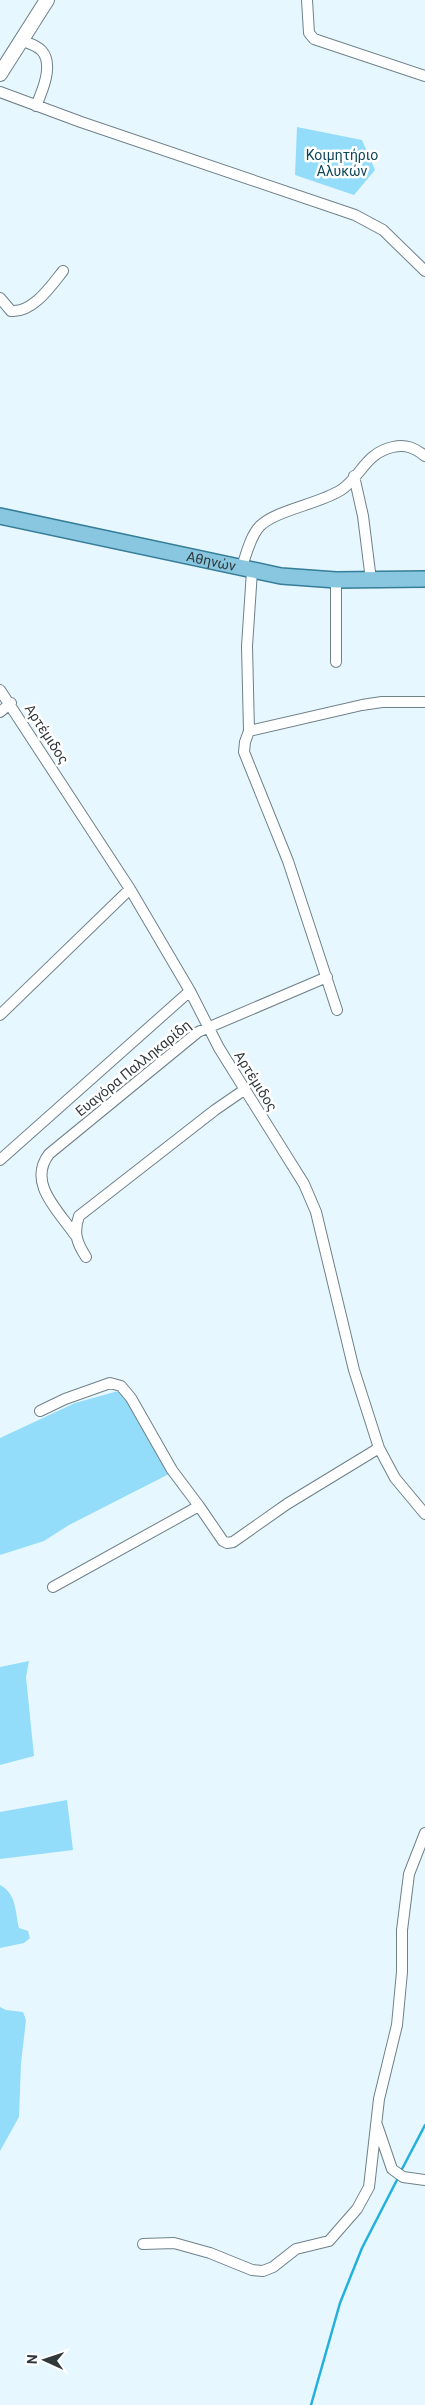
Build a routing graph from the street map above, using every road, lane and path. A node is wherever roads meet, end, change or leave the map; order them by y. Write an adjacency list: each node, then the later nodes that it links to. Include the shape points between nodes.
1 (47, 0): 3 (street)
2 (307, 0): 5 (street, via 309,33 314,39)
3 (20, 40): 4 (street); 7 (street, via 35,46 46,59 45,85)
4 (0, 74)
5 (425, 76)
6 (0, 92): 7 (street)
7 (36, 106): 9 (street, via 355,215 383,230)
8 (63, 271): 10 (street, via 46,292 25,309 11,311)
9 (425, 271)
10 (0, 298)
11 (425, 456): 12 (street, via 418,449 394,447 366,461)
12 (354, 476): 14 (street, via 341,490 279,516 257,529); 17 (street)
13 (0, 516): 14 (main road, Αθηνών)
14 (246, 570): 16 (main road, Αθηνών); 23 (street)
15 (425, 579): 17 (main road, Αθηνών)
16 (336, 580): 17 (main road, Αθηνών); 18 (street)
17 (371, 580)
18 (336, 662)
19 (0, 690): 21 (street, Αρτέμιδος)
20 (425, 702): 23 (street, via 362,705)
21 (11, 703): 22 (street); 24 (street, Αρτέμιδος)
22 (0, 712)
23 (249, 731): 25 (street, via 244,752 288,861)
24 (130, 889): 26 (street, Αρτέμιδος); 28 (street)
25 (327, 977): 27 (street); 29 (street, Ευαγόρα Παλληκαρίδη)
26 (190, 990): 29 (street, Αρτέμιδος); 31 (street)
27 (337, 1010)
28 (0, 1015)
29 (208, 1027): 30 (street, Αρτέμιδος); 32 (street, Ευαγόρα Παλληκαρίδη, via 185,1042 42,1163 40,1178 45,1192)
30 (244, 1090): 32 (street, via 79,1216); 35 (street, Αρτέμιδος, via 310,1196 324,1241 354,1370)
31 (0, 1160)
32 (75, 1235): 33 (street)
33 (86, 1257)
34 (40, 1411): 36 (street, via 110,1383 121,1386 126,1389 172,1470)
35 (379, 1448): 36 (street, via 229,1543 223,1541); 37 (street, Αρτέμιδος, via 396,1478)
36 (199, 1506): 38 (street)
37 (425, 1514)
38 (53, 1587)
39 (425, 1833): 40 (street, via 409,1874 402,1930 400,2004)
40 (376, 2120): 41 (street, via 392,2170 403,2177); 42 (street, via 369,2187 357,2209 329,2241 296,2249 263,2271 174,2243)
41 (425, 2180)
42 (143, 2244)

